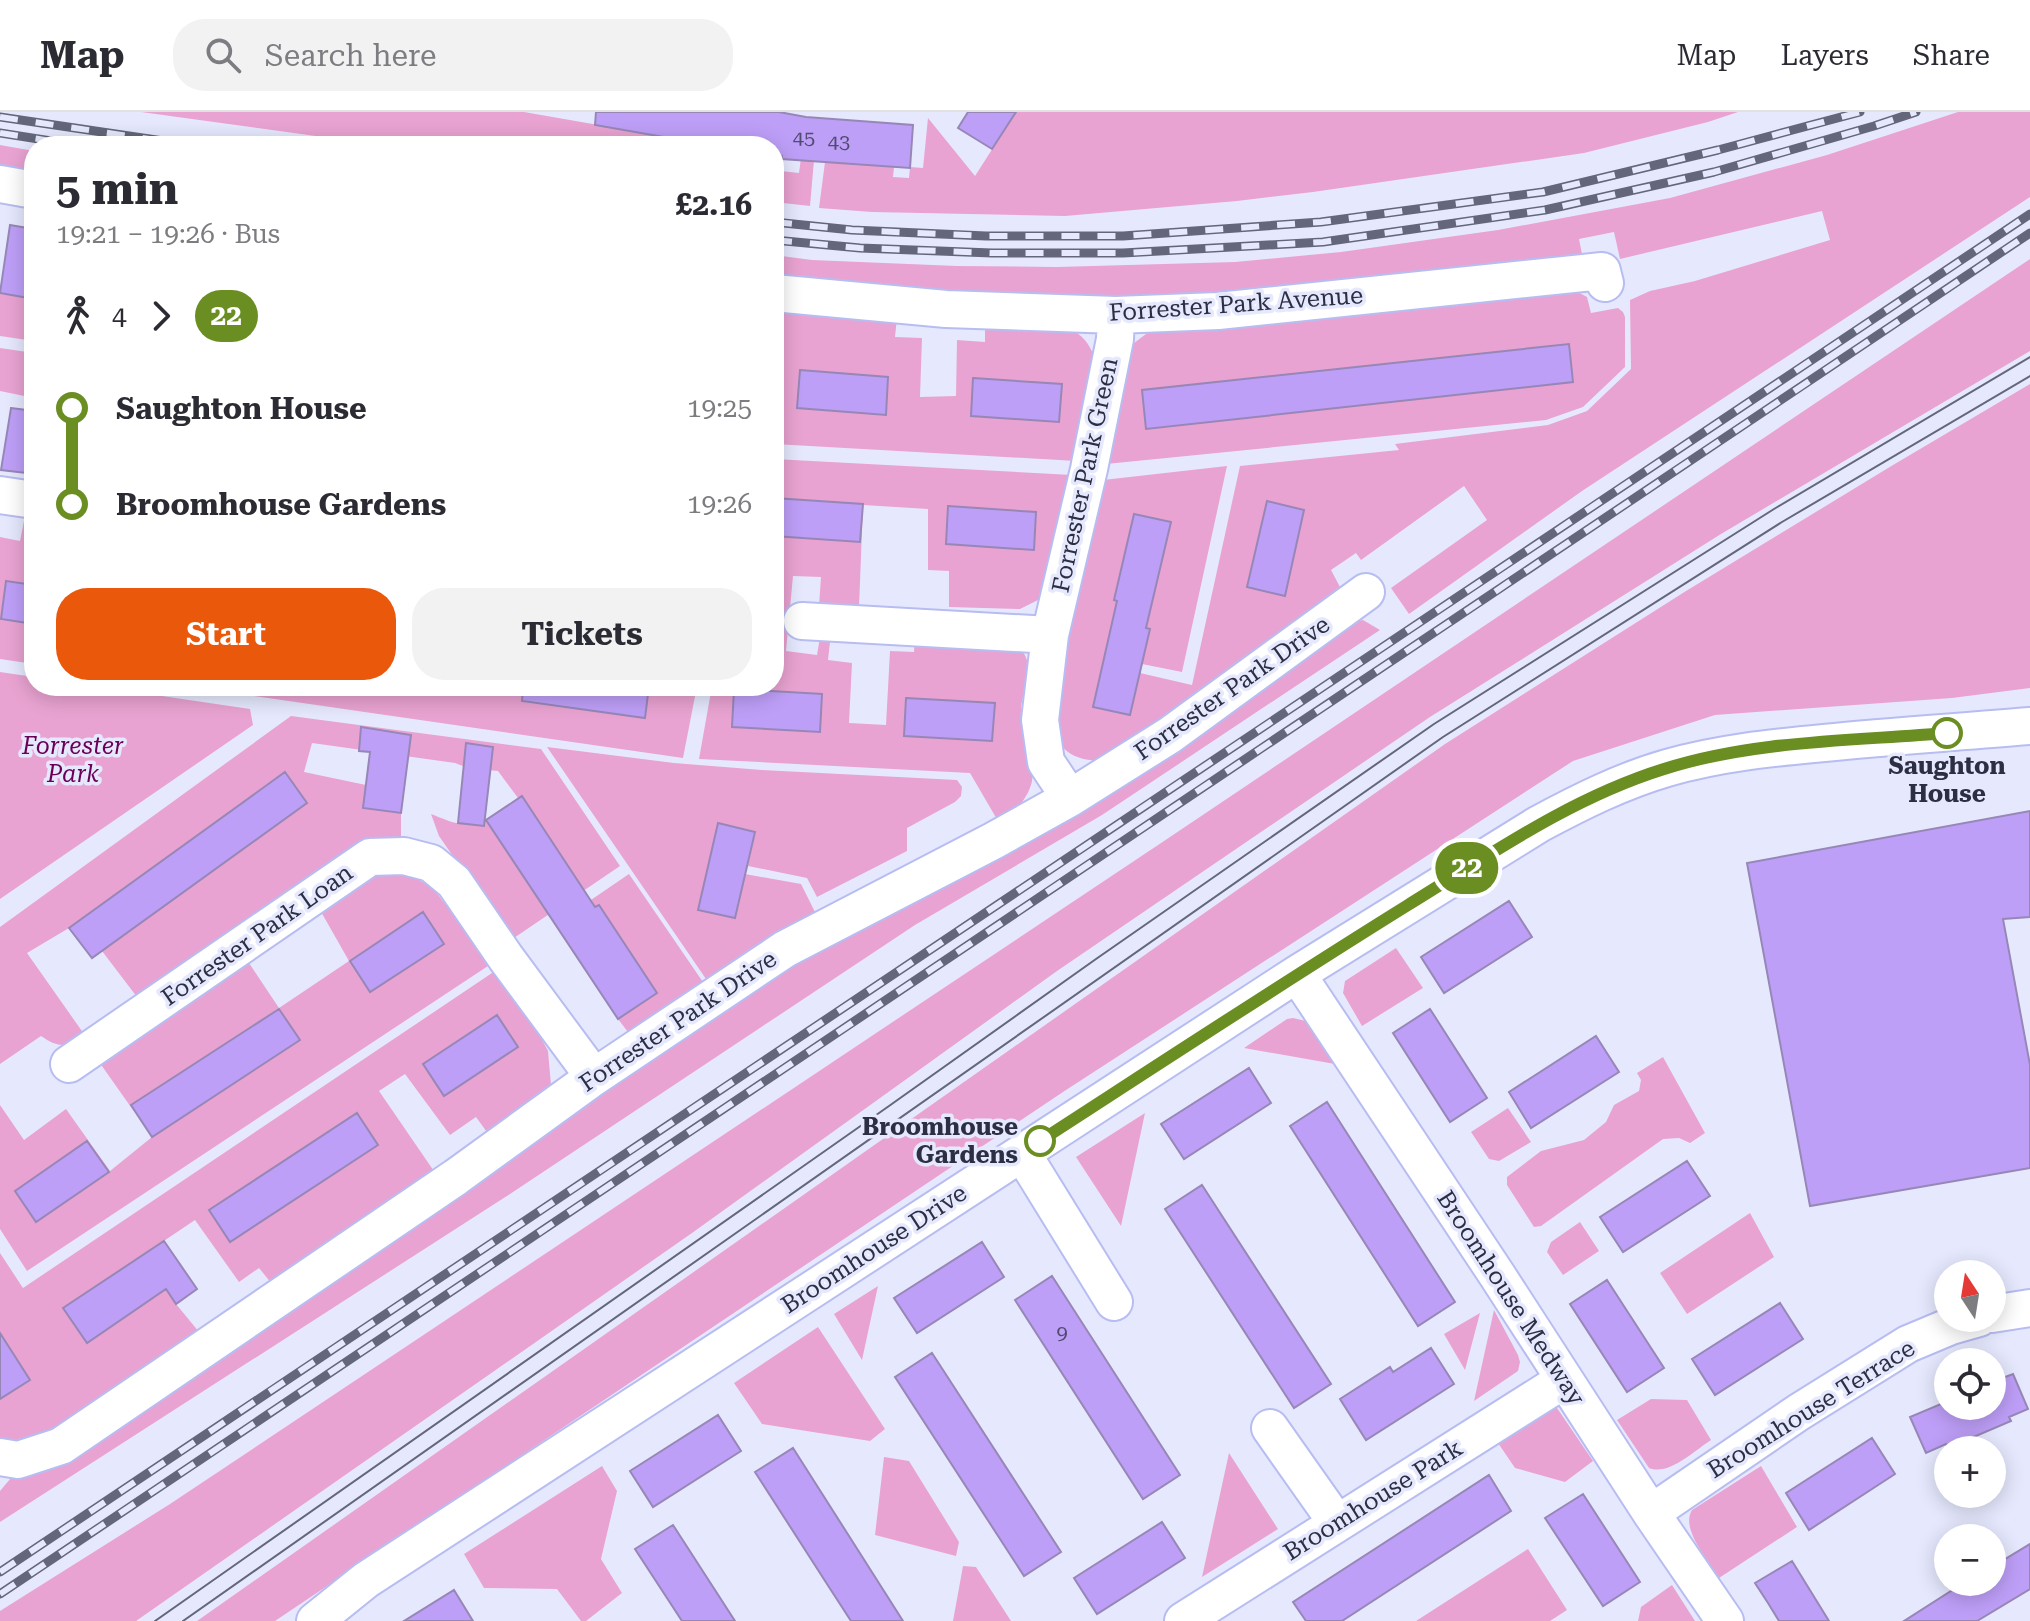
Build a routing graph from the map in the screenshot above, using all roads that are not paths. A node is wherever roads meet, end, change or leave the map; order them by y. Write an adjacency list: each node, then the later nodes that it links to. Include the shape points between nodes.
1 (0, 184): 2 (street)
2 (24, 188)
3 (1603, 271): 5 (street, Forrester Park Avenue, via 1218,311)
4 (784, 294): 5 (street, Forrester Park Avenue, via 946,309)
5 (1116, 315): 10 (street, Forrester Park Green, via 1095,441)
6 (0, 495): 7 (street)
7 (24, 499)
8 (1366, 592): 12 (street, Forrester Park Drive, via 1170,735)
9 (802, 621): 10 (street)
10 (1050, 635): 12 (street, Forrester Park Green, via 1040,720 1046,762)
11 (2030, 726): 13 (street, Broomhouse Drive, via 1730,753 1666,768 1539,824)
12 (1070, 798): 15 (street, Forrester Park Drive, via 785,949)
13 (1297, 974): 16 (street, Broomhouse Drive); 21 (street, Broomhouse Medway)
14 (69, 1064): 15 (street, Forrester Park Loan, via 370,857 404,856 431,863 454,882)
15 (594, 1077): 23 (street, Forrester Park Drive, via 61,1446 18,1460)
16 (1022, 1153): 17 (street); 26 (street, Broomhouse Drive, via 366,1580)
17 (1114, 1302)
18 (2030, 1308): 19 (street)
19 (2006, 1312)
20 (1937, 1332): 24 (street, Broomhouse Terrace, via 1908,1344 1799,1412)
21 (1564, 1380): 24 (street, Broomhouse Medway); 25 (street, Broomhouse Park)
22 (1270, 1428): 25 (street)
23 (0, 1457)
24 (1651, 1513): 28 (street, Broomhouse Medway)
25 (1337, 1523): 27 (street, Broomhouse Park)
26 (315, 1621)
27 (1183, 1621)
28 (1725, 1621)

